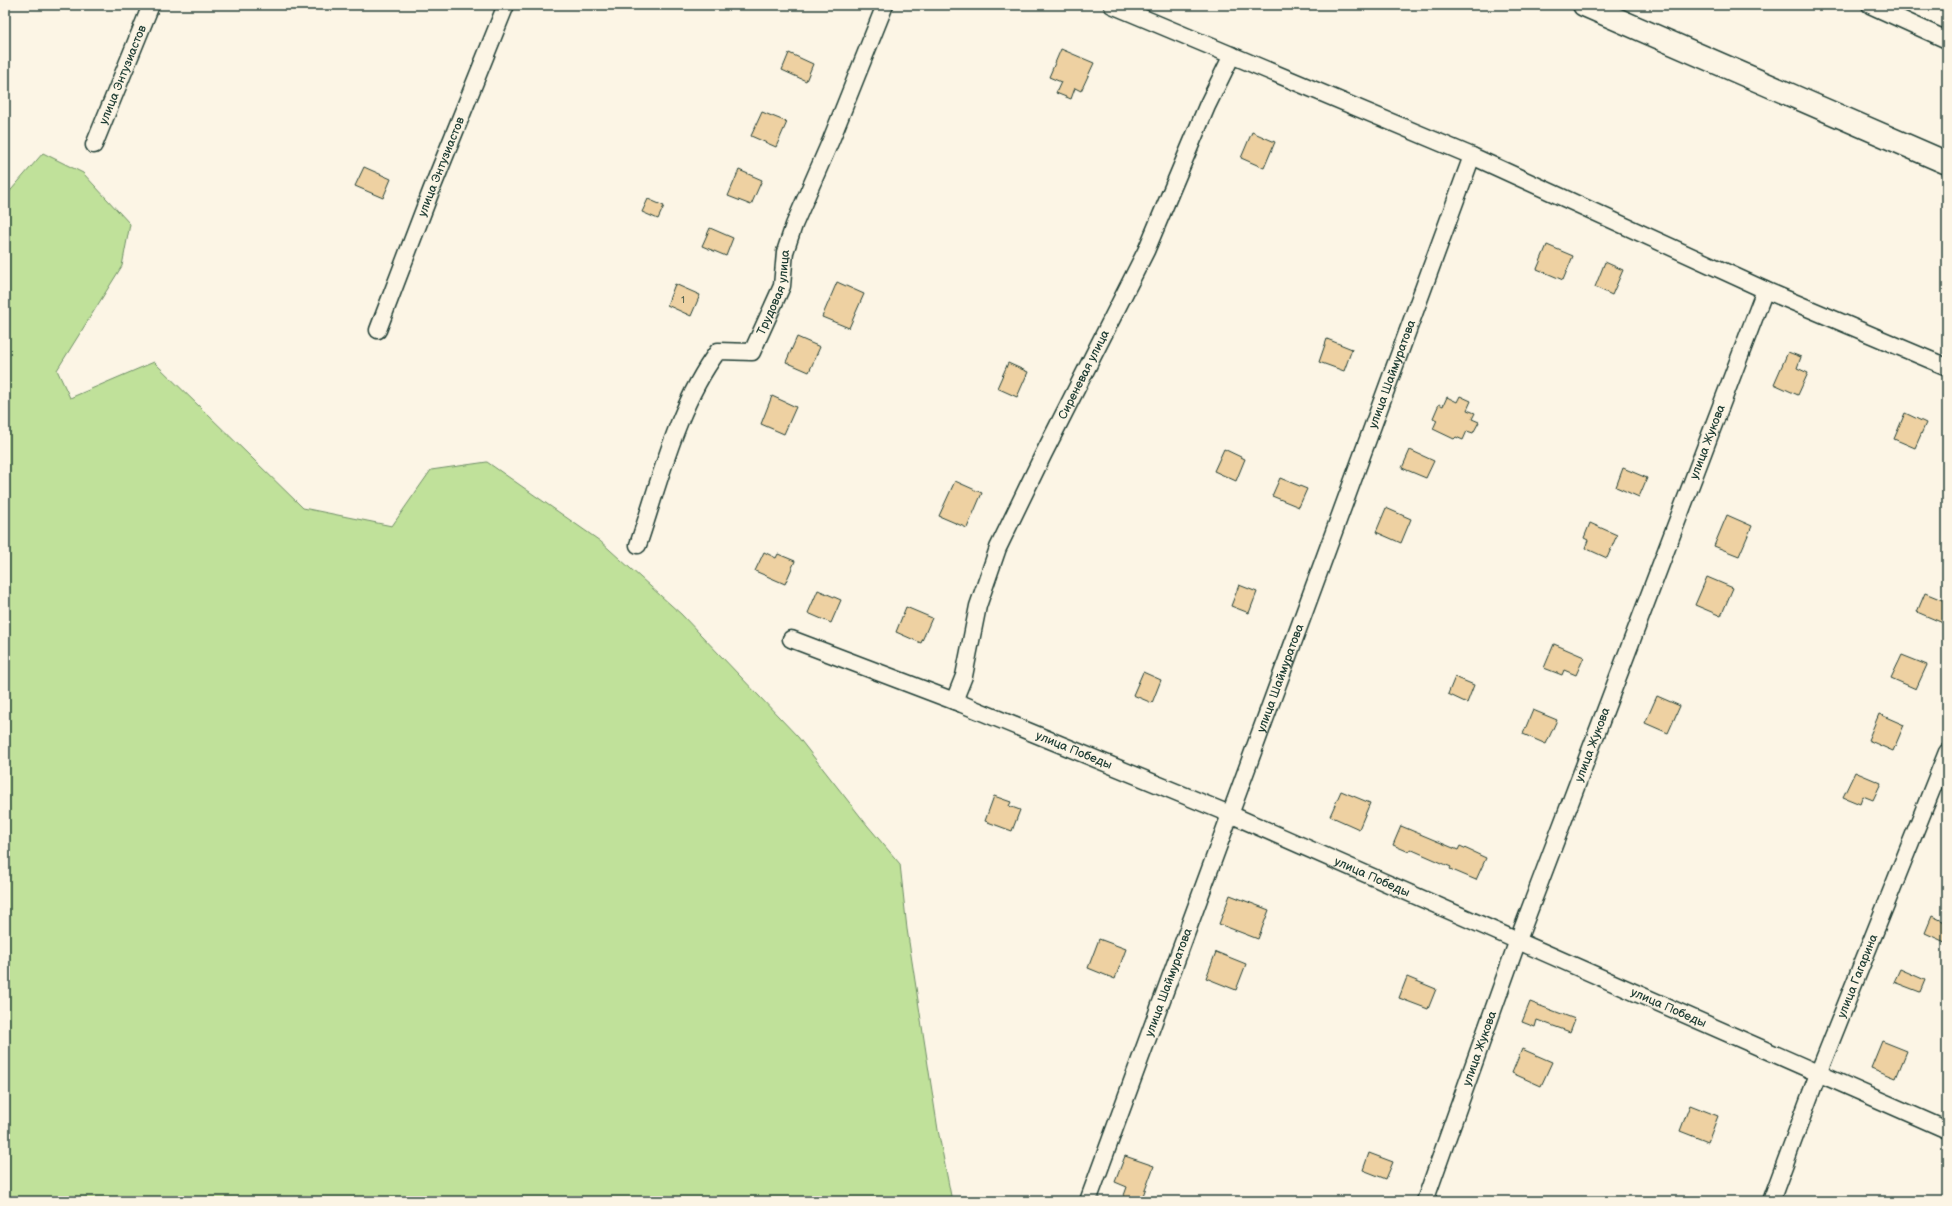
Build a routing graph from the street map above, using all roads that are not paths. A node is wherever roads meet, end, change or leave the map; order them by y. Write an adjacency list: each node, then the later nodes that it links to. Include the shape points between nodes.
1 (151, 5): 9 (street, улица Энтузиастов)
2 (506, 5): 13 (street, улица Энтузиастов)
3 (885, 5): 15 (street, Трудовая улица, via 794,225 785,252 782,286 752,352 718,351 703,372 686,404)
4 (1112, 5): 8 (street)
5 (1584, 5): 11 (main road)
6 (1870, 5): 7 (street)
7 (1947, 40)
8 (1232, 55): 10 (street); 17 (street, Сиреневая улица, via 1207,106 1146,251 998,548 978,606 964,676)
9 (94, 145)
10 (1472, 156): 12 (street); 19 (street, улица Шаймуратова)
11 (1947, 163)
12 (1765, 290): 14 (street); 20 (street, улица Жукова)
13 (378, 330)
14 (1947, 367)
15 (638, 545)
16 (791, 639): 17 (street, улица Победы)
17 (954, 701): 19 (street, улица Победы)
18 (1947, 752): 21 (street, улица Гагарина)
19 (1232, 815): 20 (street, улица Победы); 23 (street, улица Шаймуратова)
20 (1518, 940): 21 (street, улица Победы); 24 (street, улица Жукова)
21 (1818, 1074): 22 (street, улица Победы); 25 (street, улица Гагарина)
22 (1947, 1130)
23 (1088, 1201)
24 (1425, 1201)
25 (1771, 1201)

